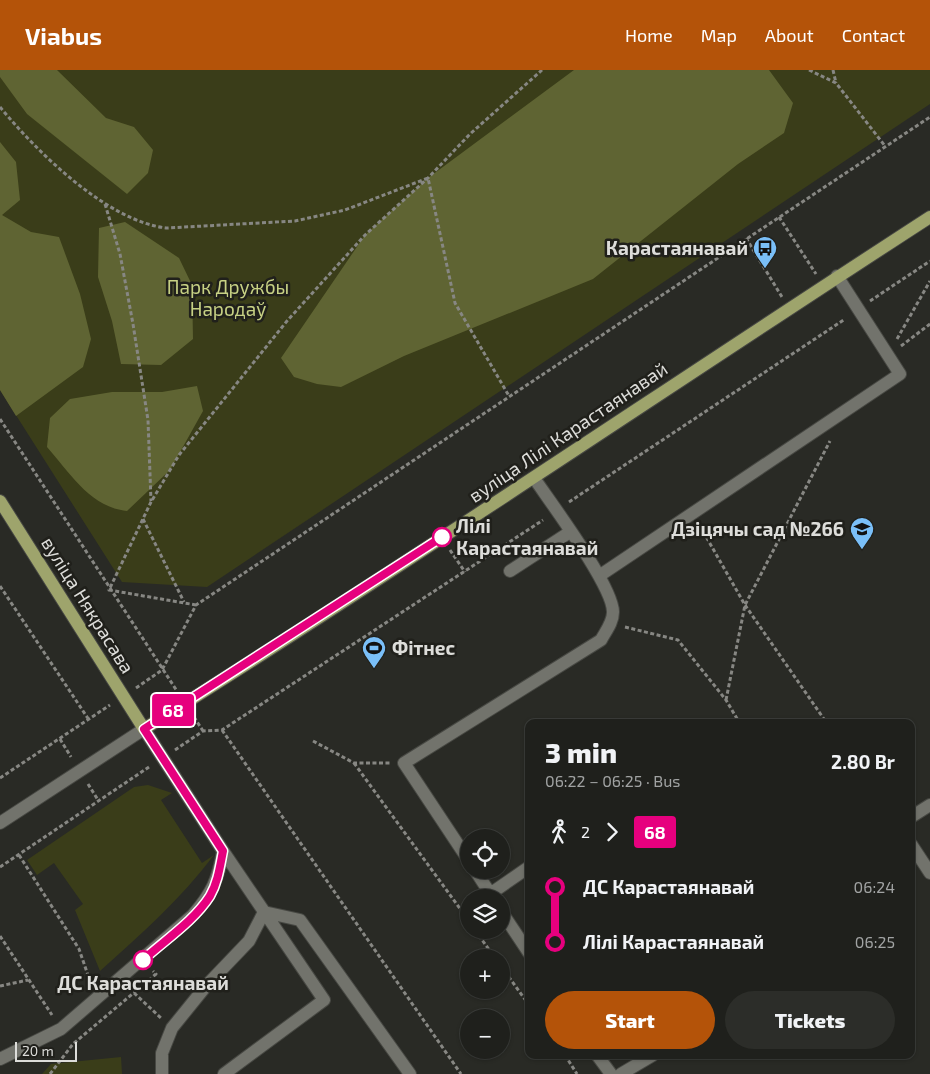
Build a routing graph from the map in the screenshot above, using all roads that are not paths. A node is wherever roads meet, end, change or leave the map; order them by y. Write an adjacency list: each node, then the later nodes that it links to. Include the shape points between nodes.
1 (929, 220): 2 (main road, вуліца Лілі Карастаянавай)
2 (837, 276): 3 (main road, вуліца Лілі Карастаянавай); 7 (street, via 900,374)
3 (534, 478): 5 (street); 8 (main road, вуліца Лілі Карастаянавай)
4 (0, 502): 8 (main road, вуліца Някрасава)
5 (570, 532): 6 (street); 7 (street)
6 (510, 572)
7 (599, 576): 12 (street, via 609,595 613,613 600,640 404,764)
8 (144, 729): 11 (street, вуліца Лілі Карастаянавай); 14 (street)
9 (930, 805): 10 (street)
10 (915, 814)
11 (0, 823)
12 (460, 848)
13 (915, 850): 16 (street)
14 (223, 851): 18 (street); 21 (street, via 219,874 210,896 193,915 61,1029)
15 (525, 870): 17 (street)
16 (930, 873)
17 (500, 889)
18 (264, 912): 24 (street, via 249,941 172,1028 162,1053); 25 (street, via 324,1000); 26 (street, via 300,920)
19 (510, 924): 20 (street)
20 (525, 947)
21 (0, 1059)
22 (600, 1059): 27 (street)
23 (647, 1059): 28 (street)
24 (162, 1074)
25 (224, 1074)
26 (410, 1074)
27 (611, 1074)
28 (621, 1074)

